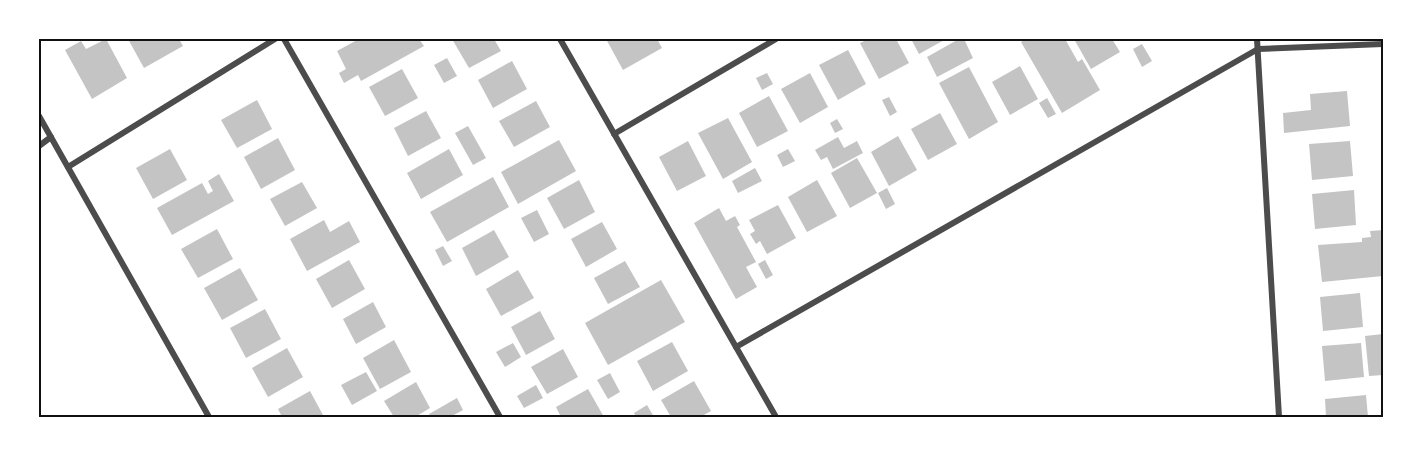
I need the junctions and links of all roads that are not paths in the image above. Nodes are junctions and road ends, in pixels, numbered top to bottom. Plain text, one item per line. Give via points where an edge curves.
1 (275, 39) edge
2 (284, 39) edge
3 (560, 39) edge
4 (776, 39) edge
5 (1257, 39) edge
6 (1383, 44) edge
7 (1258, 49) junction
8 (39, 116) edge
9 (614, 134) junction
10 (51, 137) junction
11 (39, 146) edge
12 (68, 167) junction
13 (736, 346) junction
14 (209, 417) edge
15 (500, 417) edge
16 (776, 417) edge
17 (1279, 417) edge

1 - 12 street
2 - 15 street
3 - 9 street
4 - 9 street
5 - 7 street
6 - 7 street
7 - 13 street
7 - 17 street
8 - 10 street
9 - 13 street
10 - 11 street
10 - 12 street
12 - 14 street
13 - 16 street

